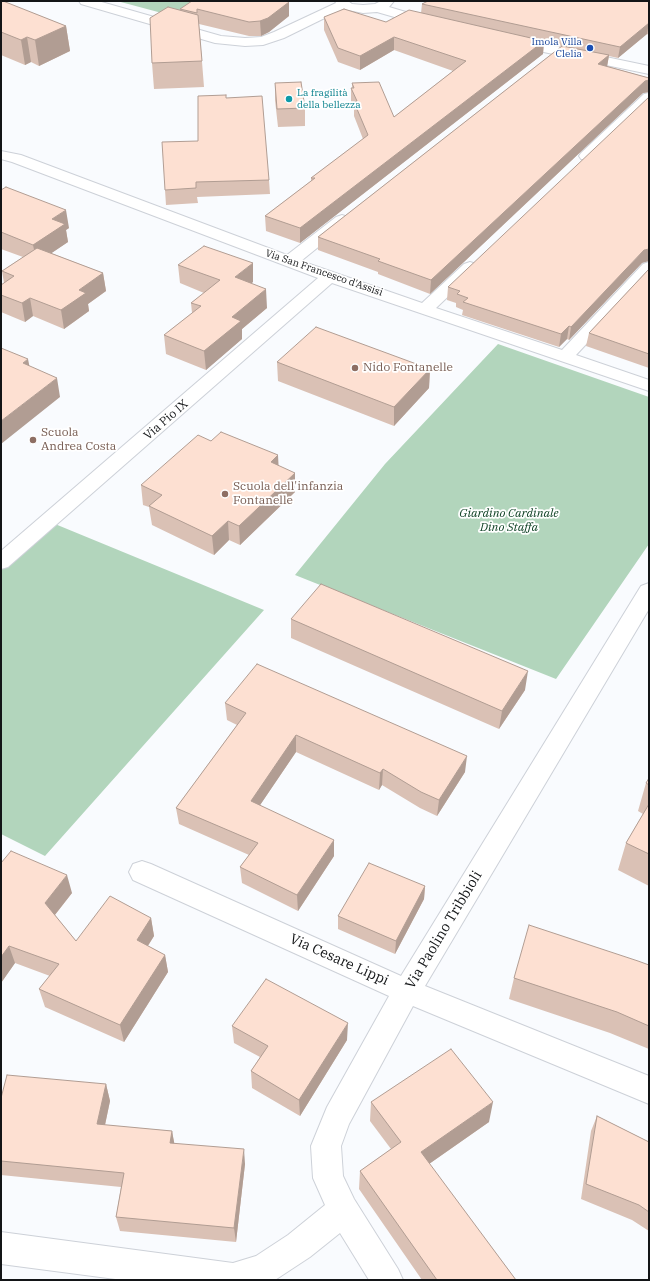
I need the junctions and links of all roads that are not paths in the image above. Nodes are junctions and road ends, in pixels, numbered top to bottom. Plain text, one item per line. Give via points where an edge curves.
1 (85, 1) edge
2 (342, 2) edge
3 (383, 4) edge
4 (438, 25) edge
5 (504, 40) edge
6 (556, 52) junction
7 (540, 64) edge
8 (649, 70) edge
9 (649, 97) edge
10 (9, 156) edge
11 (577, 165) edge
12 (1, 168) edge
13 (355, 210) edge
14 (479, 258) edge
15 (289, 262) junction
16 (649, 267) edge
17 (330, 277) junction
18 (426, 308) junction
19 (565, 357) junction
20 (649, 386) edge
21 (1, 562) edge
22 (649, 591) edge
23 (142, 872) dead end
24 (407, 991) junction
25 (649, 1090) edge
26 (343, 1210) junction
27 (1, 1248) edge
28 (387, 1280) edge

1 - 2 street via 220,40 245,42 264,41 279,35
2 - 3 street via 355,8
3 - 4 street via 416,20
5 - 6 street
6 - 7 street
6 - 8 street
9 - 11 street
10 - 12 street
10 - 15 street, Via San Francesco d'Assisi
13 - 15 street
14 - 18 street
15 - 17 street, Via San Francesco d'Assisi
16 - 19 street
17 - 18 street, Via San Francesco d'Assisi
17 - 21 street, Via Pio IX
18 - 19 street, Via San Francesco d'Assisi
19 - 20 street, Via San Francesco d'Assisi
22 - 24 street, Via Paolino Tribbioli
23 - 24 street, Via Cesare Lippi
24 - 25 street, Via Cesare Lippi
24 - 26 street, Via Paolino Tribbioli via 337,1117 326,1146 328,1178
26 - 27 street via 299,1246 264,1269 233,1279
26 - 28 street, Via Paolino Tribbioli

